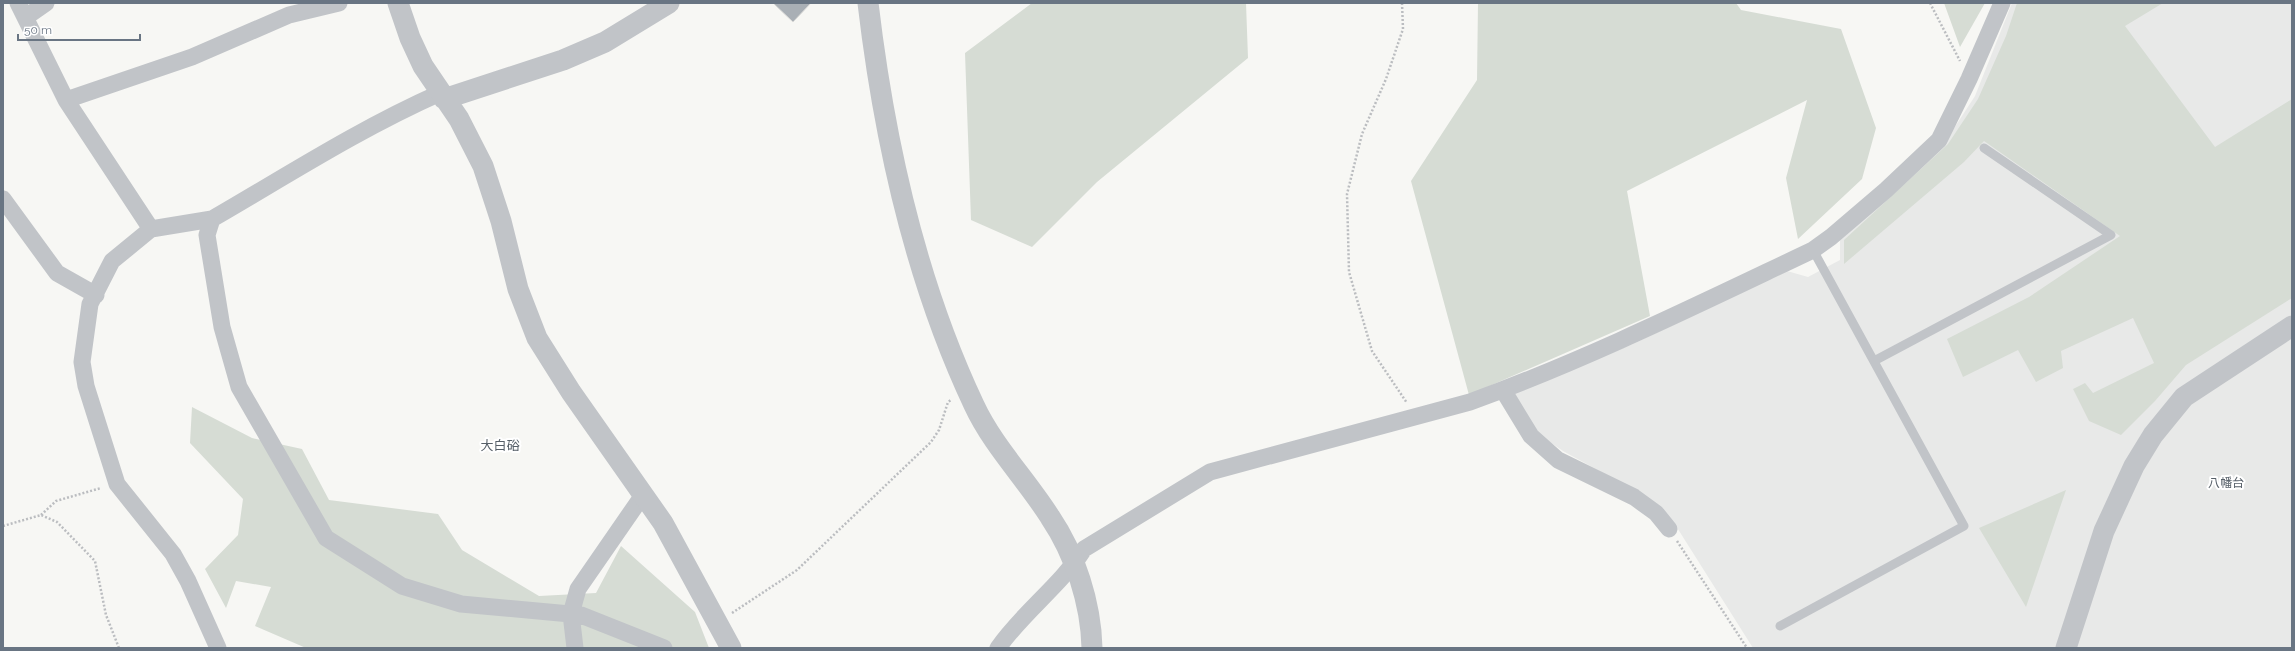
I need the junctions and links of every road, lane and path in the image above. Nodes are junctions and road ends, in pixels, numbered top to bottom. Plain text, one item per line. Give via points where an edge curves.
1 (46, 3) edge
2 (339, 3) edge
3 (398, 3) edge
4 (669, 3) edge
5 (868, 3) edge
6 (1402, 3) edge
7 (1930, 3) edge
8 (2002, 3) edge
9 (22, 10) edge
10 (1969, 79) junction
11 (442, 96) junction
12 (66, 100) junction
13 (1984, 148) dead end
14 (3, 199) edge
15 (212, 219) junction
16 (152, 230) junction
17 (1814, 250) junction
18 (96, 295) junction
19 (2292, 326) edge
20 (1874, 361) junction
21 (966, 388) junction
22 (1503, 390) junction
23 (1416, 417) junction
24 (117, 484) junction
25 (643, 495) junction
26 (41, 515) junction
27 (3, 526) edge
28 (1669, 529) joint
29 (1074, 564) junction
30 (571, 614) junction
31 (717, 624) junction
32 (1780, 626) dead end
33 (119, 648) edge
34 (218, 648) edge
35 (575, 648) edge
36 (664, 648) edge
37 (731, 648) edge
38 (998, 648) edge
39 (1092, 648) edge
40 (1747, 648) edge
41 (2066, 648) edge

1 - 9 street
2 - 12 street via 289,16 192,57
3 - 11 street via 416,52
4 - 11 street via 605,42 563,60
5 - 21 street via 885,122 901,191 936,314
6 - 23 path via 1403,29 1386,79 1362,134 1348,194 1349,272 1372,351
7 - 10 path
8 - 10 street
9 - 12 street
10 - 17 street via 1938,140 1886,190
11 - 15 street via 394,113
11 - 25 street via 465,128 483,166 501,221 518,289 537,338 571,392
12 - 16 street
13 - 20 lane via 2111,234
14 - 18 street via 57,273
15 - 16 street
15 - 30 street via 207,235 208,242 222,327 239,387 326,538 402,586 461,604
16 - 18 street via 112,261
17 - 20 lane
17 - 22 street via 1691,308
18 - 24 street via 90,304 82,362 86,386
19 - 41 street via 2184,397 2153,435 2134,466 2104,531
20 - 32 lane via 1964,526
21 - 29 street via 989,431 1050,517
21 - 31 path via 948,402 939,430 931,442 797,570
22 - 23 street
22 - 28 street via 1531,436 1558,460 1634,497 1656,513
23 - 29 street via 1210,472 1084,549
24 - 26 path via 56,502
24 - 34 street via 173,554
25 - 30 street via 578,589
25 - 31 street via 663,523
26 - 27 path
26 - 33 path via 57,522 95,561 106,615
28 - 40 path
29 - 38 street via 1011,630
29 - 39 street via 1085,602
30 - 35 street
30 - 36 street via 581,615
31 - 37 street

